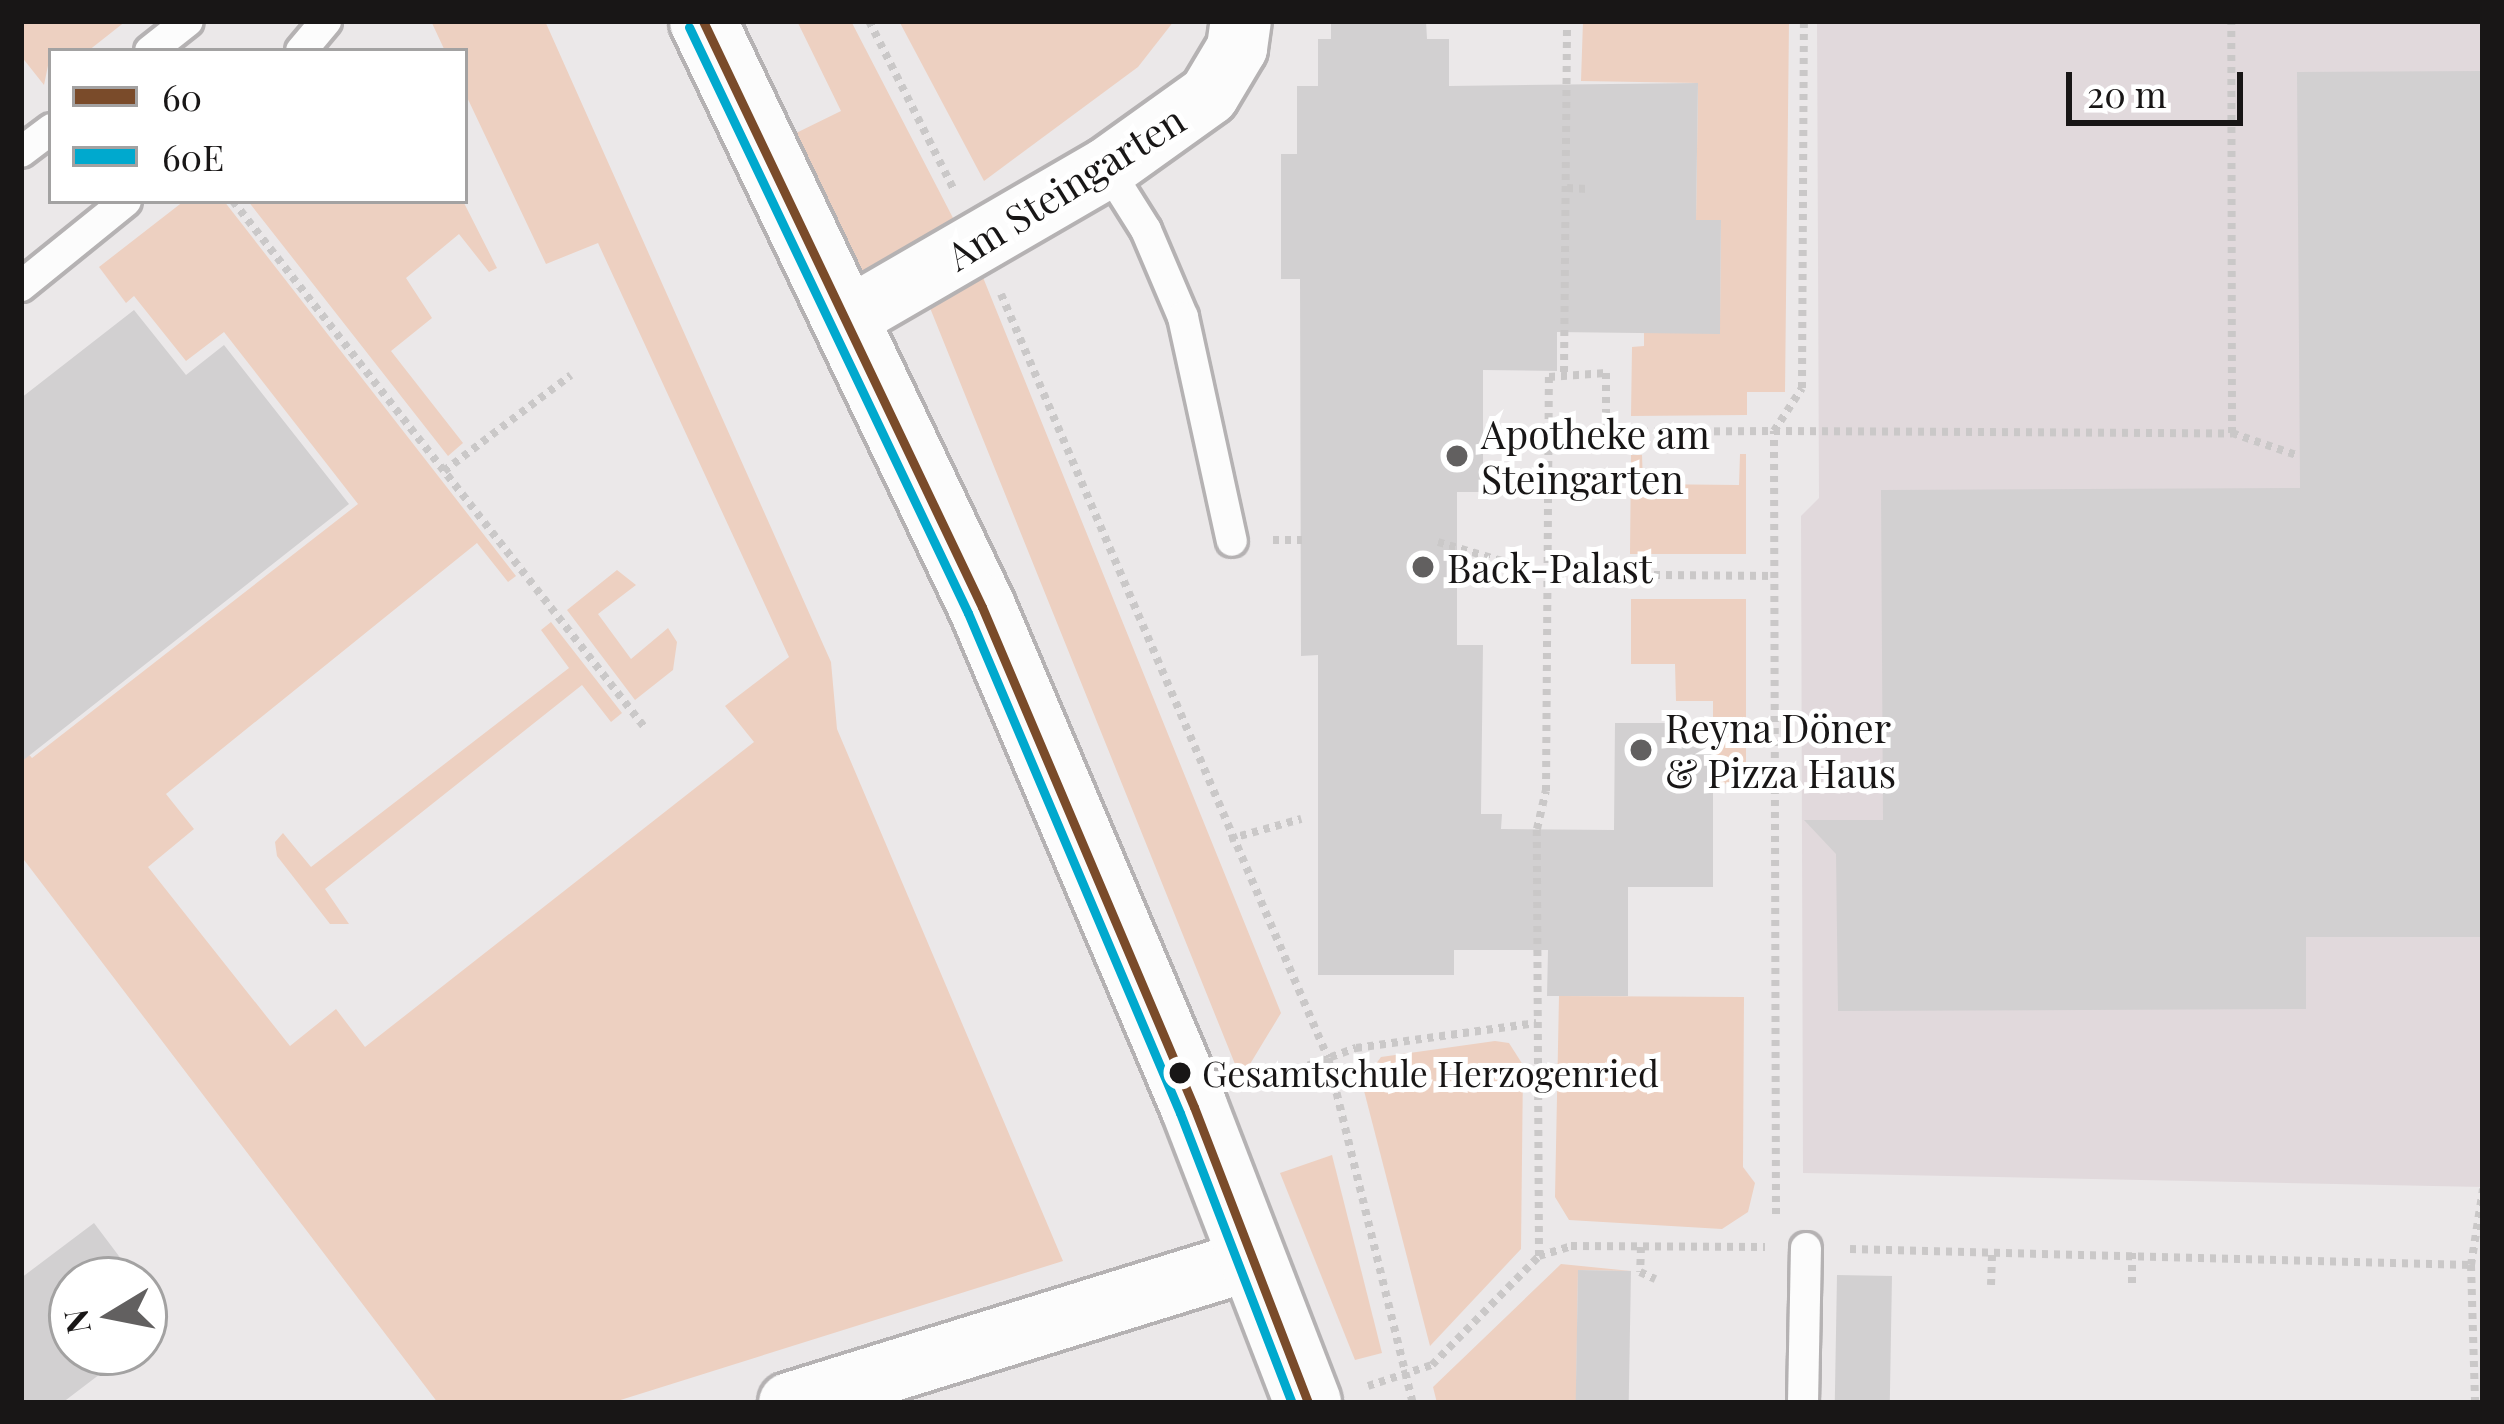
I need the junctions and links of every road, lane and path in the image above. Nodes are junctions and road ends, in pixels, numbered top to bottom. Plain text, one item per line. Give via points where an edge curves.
1 (188, 21) edge
2 (326, 21) edge
3 (703, 21) edge
4 (869, 21) edge
5 (1241, 21) edge
6 (1567, 21) edge
7 (1804, 21) edge
8 (2230, 21) edge
9 (154, 48) edge
10 (304, 48) edge
11 (48, 131) edge
12 (21, 152) edge
13 (1107, 168) junction
14 (1567, 188) junction
15 (1588, 189) dead end
16 (122, 204) edge
17 (235, 204) edge
18 (980, 242) junction
19 (21, 284) edge
20 (848, 318) junction
21 (1564, 372) junction
22 (571, 375) dead end
23 (1774, 430) junction
24 (2232, 433) junction
25 (2300, 456) dead end
26 (444, 472) junction
27 (1232, 541) dead end
28 (1438, 542) dead end
29 (1546, 574) junction
30 (1774, 576) junction
31 (645, 728) dead end
32 (1301, 819) dead end
33 (1229, 838) junction
34 (1536, 1023) junction
35 (1328, 1058) junction
36 (1194, 1107) junction
37 (2483, 1189) edge
38 (1641, 1247) junction
39 (1791, 1248) junction
40 (1992, 1251) junction
41 (2132, 1252) junction
42 (1540, 1256) junction
43 (1254, 1258) junction
44 (2471, 1265) junction
45 (1655, 1280) dead end
46 (1991, 1285) dead end
47 (2132, 1288) dead end
48 (1406, 1376) junction
49 (789, 1403) edge
50 (1308, 1403) edge
51 (1413, 1403) edge
52 (1803, 1403) edge
53 (2475, 1403) edge

1 - 9 lane
2 - 10 lane
3 - 20 street
4 - 18 path
5 - 13 street, Am Steingarten via 1237,48 1209,95
6 - 14 path
7 - 23 path via 1802,388
8 - 24 path
11 - 12 lane
13 - 18 street, Am Steingarten
13 - 27 lane via 1146,230 1184,317
14 - 15 path
14 - 21 path
16 - 19 lane
17 - 26 path
18 - 20 street, Am Steingarten
18 - 33 path
20 - 36 street via 982,607
21 - 23 path via 1606,373 1606,432
21 - 29 path via 1549,377
22 - 26 path
23 - 24 path
23 - 30 path
24 - 25 path
26 - 31 path
28 - 29 path
29 - 30 path
29 - 34 path
30 - 39 path
32 - 33 path
33 - 35 path
34 - 35 path
34 - 42 path
35 - 36 path
35 - 48 path
36 - 43 street
37 - 44 path
38 - 39 path
38 - 42 path via 1571,1246
38 - 45 path via 1640,1272
39 - 40 path
39 - 52 lane
40 - 41 path
40 - 46 path
41 - 44 path
41 - 47 path
42 - 48 path via 1432,1365
43 - 49 street
43 - 50 street
44 - 53 path
48 - 50 path
48 - 51 path

